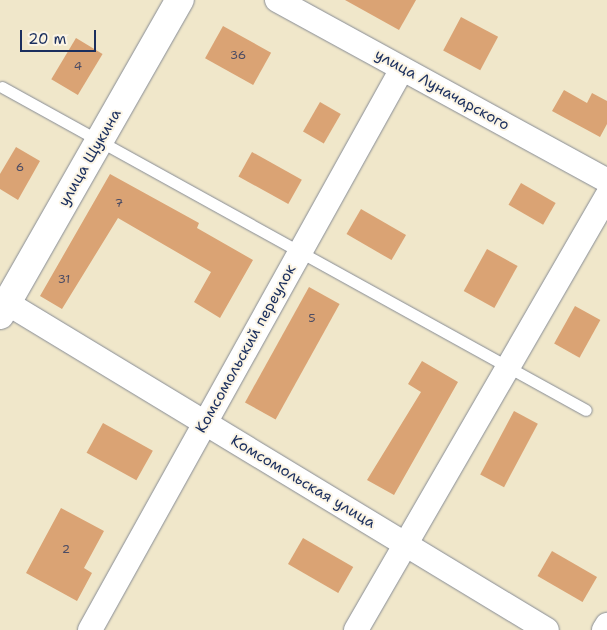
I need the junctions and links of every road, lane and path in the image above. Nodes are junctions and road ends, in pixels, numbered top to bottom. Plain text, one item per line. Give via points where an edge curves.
1 (180, 0) edge
2 (277, 0) edge
3 (402, 69) junction
4 (2, 87) dead end
5 (100, 141) junction
6 (607, 181) edge
7 (607, 196) edge
8 (300, 252) junction
9 (4, 309) edge
10 (508, 367) junction
11 (586, 410) dead end
12 (205, 423) junction
13 (406, 544) junction
14 (607, 625) edge
15 (90, 630) edge
16 (356, 630) edge
17 (547, 630) edge
18 (604, 630) edge

1 - 5 street, улица Щукина
2 - 3 street, улица Луначарского
3 - 6 street, улица Луначарского
3 - 8 street, Комсомольский переулок
4 - 5 lane
5 - 8 lane
5 - 9 street, улица Щукина
7 - 10 street
8 - 10 lane
8 - 12 street, Комсомольский переулок
9 - 12 street, Комсомольская улица
10 - 11 lane
10 - 13 street
12 - 13 street, Комсомольская улица
12 - 15 street, Комсомольский переулок
13 - 16 street
13 - 17 street, Комсомольская улица
14 - 18 street

